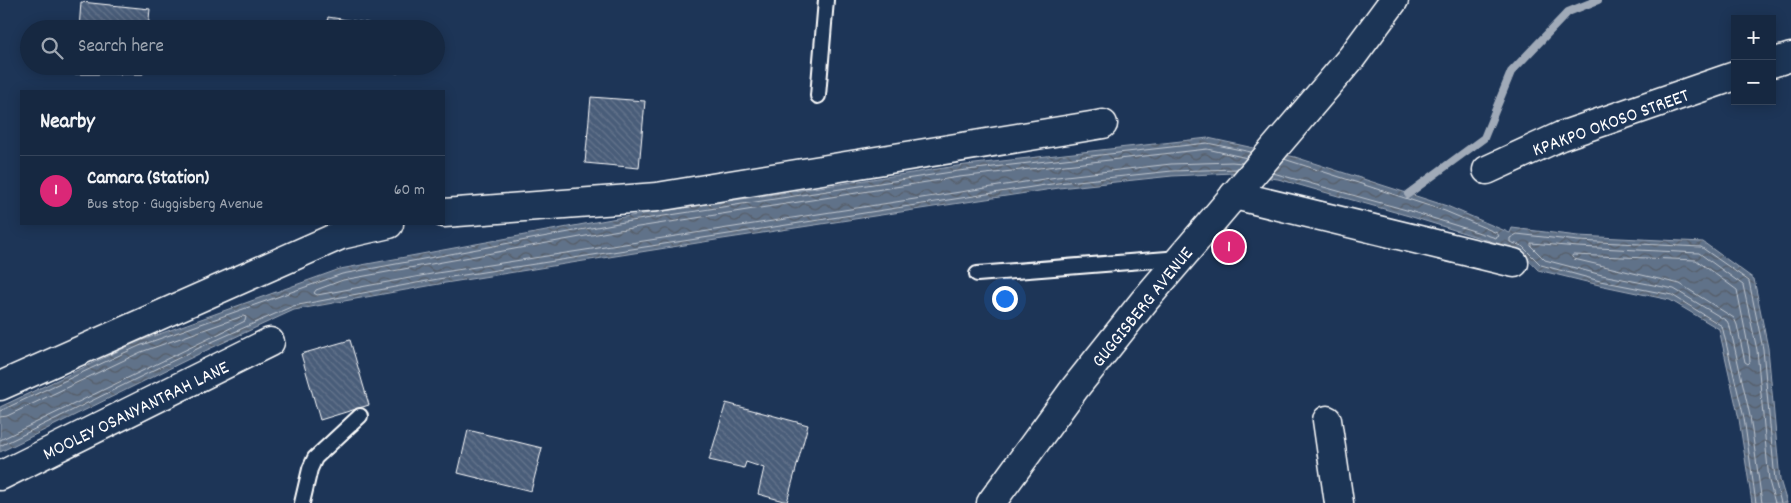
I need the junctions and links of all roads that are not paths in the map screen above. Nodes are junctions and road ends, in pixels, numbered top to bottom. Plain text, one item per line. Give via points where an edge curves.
1 (826, 0) edge
2 (1394, 0) edge
3 (1791, 57) edge
4 (1776, 62) edge
5 (1731, 77) edge
6 (818, 96) dead end
7 (1103, 124) dead end
8 (1486, 170) dead end
9 (1242, 186) junction
10 (445, 212) edge
11 (385, 225) edge
12 (1180, 258) junction
13 (1514, 263) dead end
14 (977, 274) dead end
15 (270, 342) dead end
16 (0, 386) edge
17 (360, 416) dead end
18 (1327, 420) dead end
19 (0, 476) edge
20 (302, 503) edge
21 (991, 503) edge
22 (1339, 503) edge

1 - 6 lane
2 - 9 street, GUGGISBERG AVENUE via 1352,57
3 - 4 street
5 - 8 street, KPAKPO OKOSO STREET via 1561,136
7 - 10 street via 657,197
9 - 12 street, GUGGISBERG AVENUE
9 - 13 street
11 - 16 street via 340,235
12 - 14 lane
12 - 21 street, GUGGISBERG AVENUE via 1075,388
15 - 19 street, MOOLEY OSANYANTRAH LANE
17 - 20 lane via 315,458
18 - 22 street

